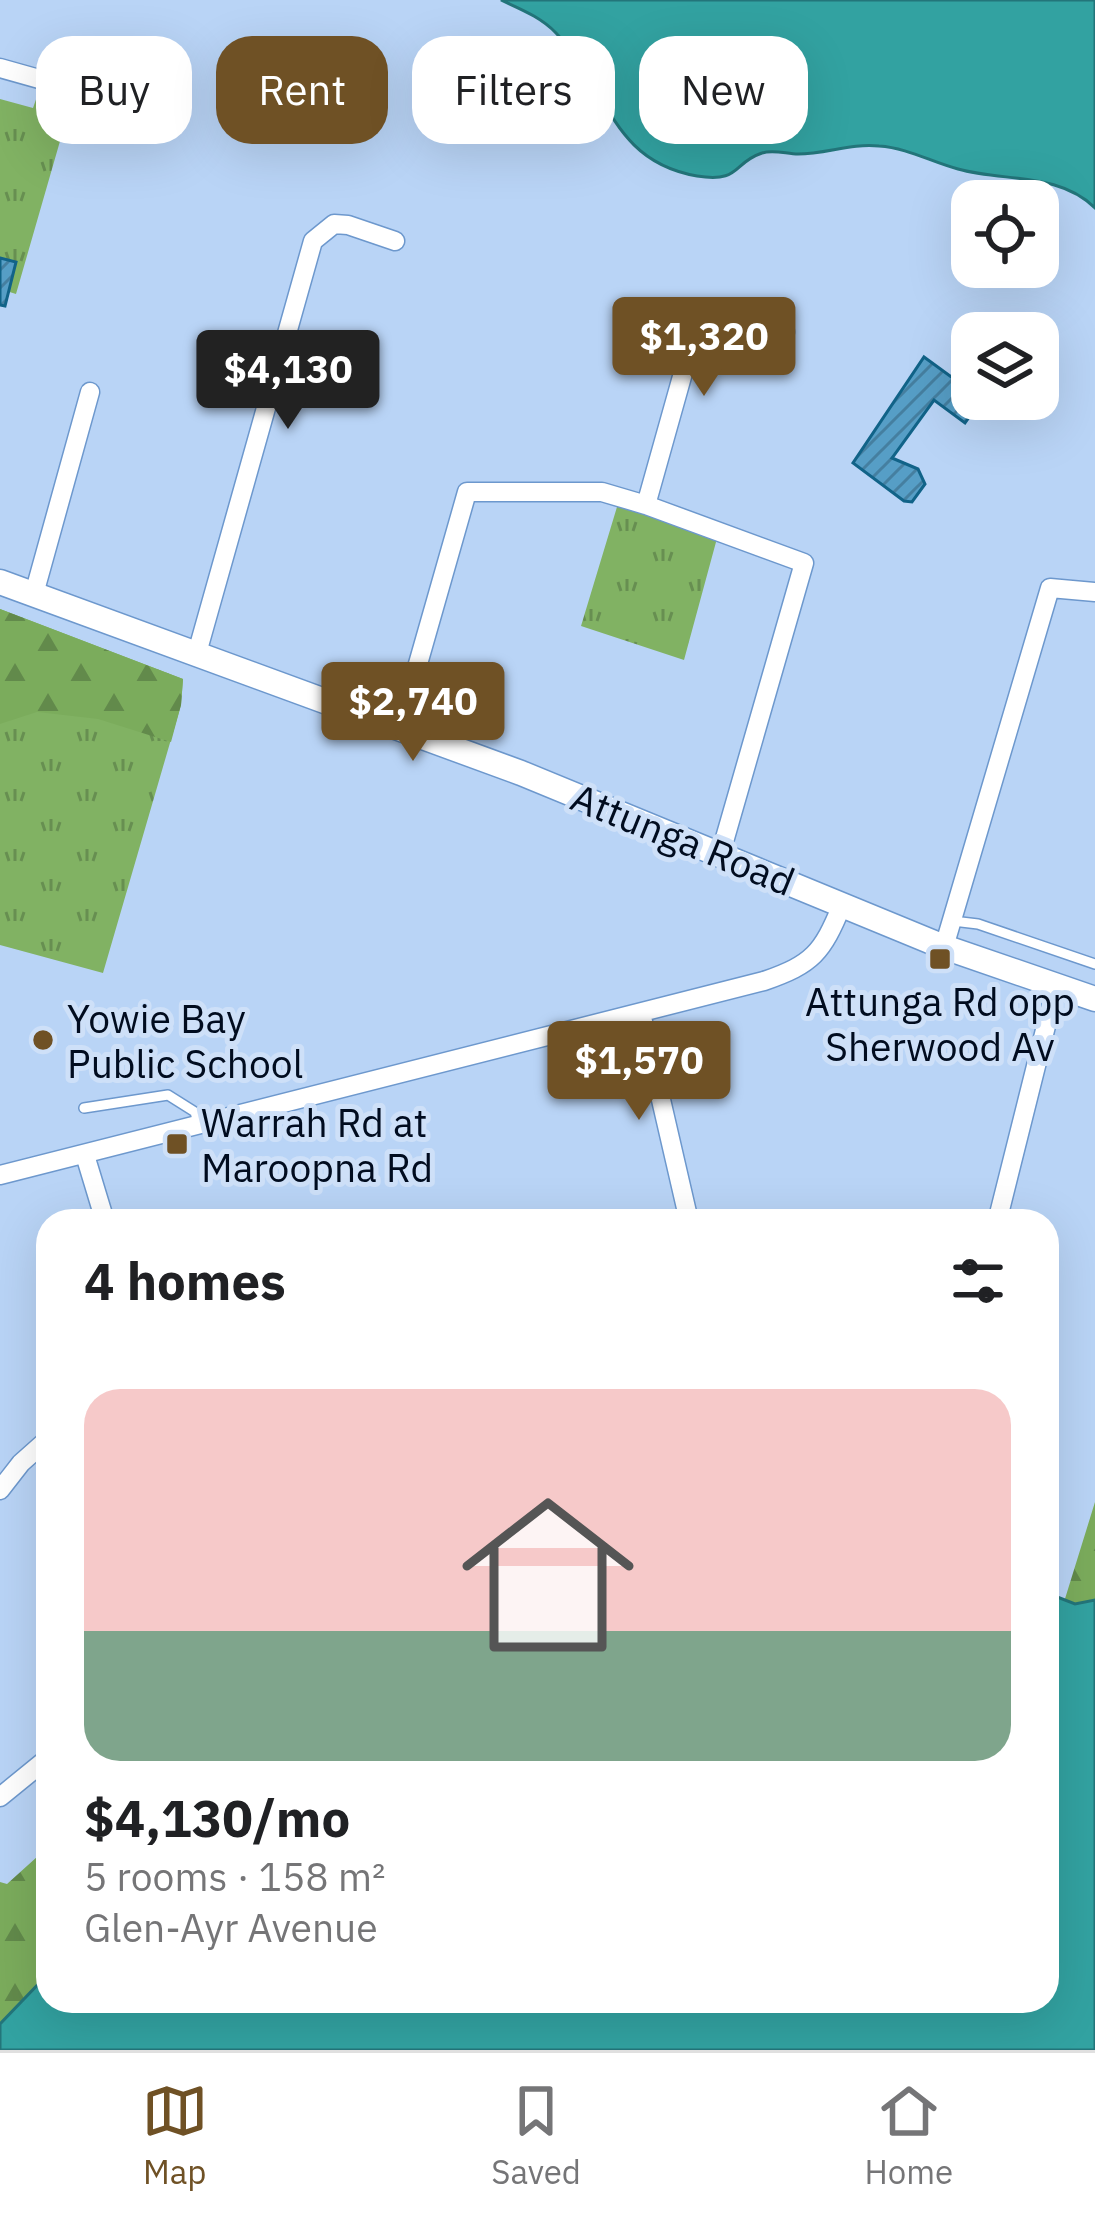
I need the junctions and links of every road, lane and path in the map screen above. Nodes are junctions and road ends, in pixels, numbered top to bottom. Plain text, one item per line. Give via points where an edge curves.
1 (0, 68) edge
2 (36, 78) edge
3 (395, 241) dead end
4 (785, 332) dead end
5 (90, 392) dead end
6 (646, 505) junction
7 (0, 582) edge
8 (1095, 592) edge
9 (34, 594) junction
10 (197, 653) junction
11 (400, 728) junction
12 (721, 852) junction
13 (842, 905) junction
14 (953, 920) junction
15 (944, 946) junction
16 (1095, 964) edge
17 (1056, 986) junction
18 (1095, 999) edge
19 (640, 1012) junction
20 (85, 1108) dead end
21 (199, 1126) junction
22 (85, 1155) junction
23 (0, 1175) edge
24 (101, 1209) edge
25 (686, 1209) edge
26 (1000, 1209) edge
27 (36, 1450) edge
28 (0, 1490) edge
29 (36, 1768) edge
30 (0, 1797) edge

1 - 2 street
3 - 10 street via 334,224 313,242
4 - 6 street via 699,316
5 - 9 street
6 - 11 street via 602,492 467,492
6 - 12 street via 804,563
7 - 9 street, Attunga Road
8 - 14 street via 1050,588
9 - 10 street, Attunga Road
10 - 11 street, Attunga Road
11 - 12 street, Attunga Road
12 - 13 street, Attunga Road
13 - 15 street, Attunga Road
13 - 19 street via 807,964
14 - 15 street
14 - 16 lane
15 - 17 street, Attunga Road
17 - 18 street, Attunga Road
17 - 26 street
19 - 21 street
19 - 25 street
20 - 21 lane via 168,1095 195,1112
21 - 22 street
22 - 23 street
22 - 24 street
27 - 28 street
29 - 30 street

